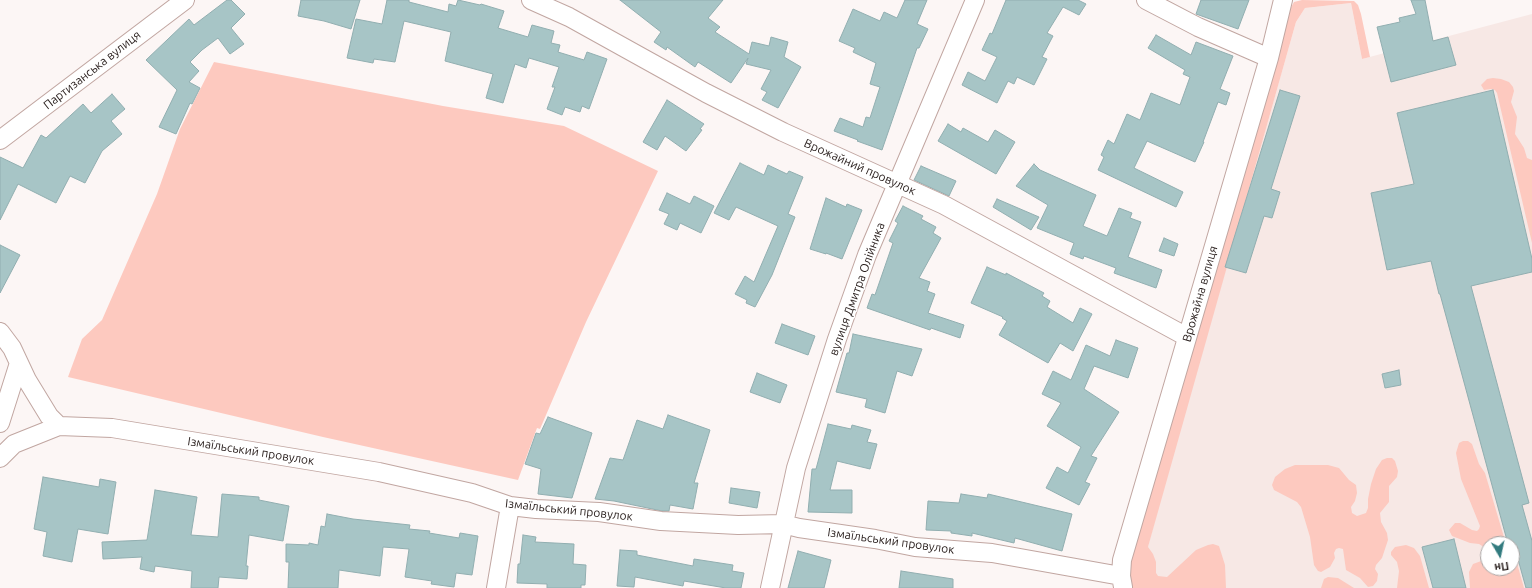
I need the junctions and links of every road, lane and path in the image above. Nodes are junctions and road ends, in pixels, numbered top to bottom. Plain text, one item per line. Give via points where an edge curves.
1 (184, 0) edge
2 (531, 0) edge
3 (975, 0) edge
4 (1146, 0) edge
5 (1283, 0) edge
6 (1269, 58) junction
7 (0, 140) edge
8 (897, 184) junction
9 (0, 332) edge
10 (1187, 337) junction
11 (19, 363) junction
12 (0, 423) edge
13 (60, 426) junction
14 (0, 458) edge
15 (510, 506) junction
16 (783, 524) junction
17 (1122, 582) edge
18 (496, 588) edge
19 (770, 588) edge

1 - 7 street, Партизанська вулиця
2 - 8 street, Врожайний провулок via 569,17 782,132
3 - 8 street, вулиця Дмитра Олійника
4 - 6 street via 1198,27
5 - 6 street, Врожайна вулиця
6 - 10 street, Врожайна вулиця
8 - 10 street, Врожайний провулок via 998,233
8 - 16 street, вулиця Дмитра Олійника via 867,255 837,339 796,468
9 - 11 street
10 - 17 street, Врожайна вулиця via 1122,560
11 - 12 street
11 - 13 street via 49,416
13 - 14 street via 14,444
13 - 15 street, Ізмаїльський провулок via 112,428 386,474 472,493
15 - 16 street, Ізмаїльський провулок via 599,512 661,521 738,525
15 - 18 street
16 - 17 street, Ізмаїльський провулок via 915,547 992,553
16 - 19 street, вулиця Дмитра Олійника

